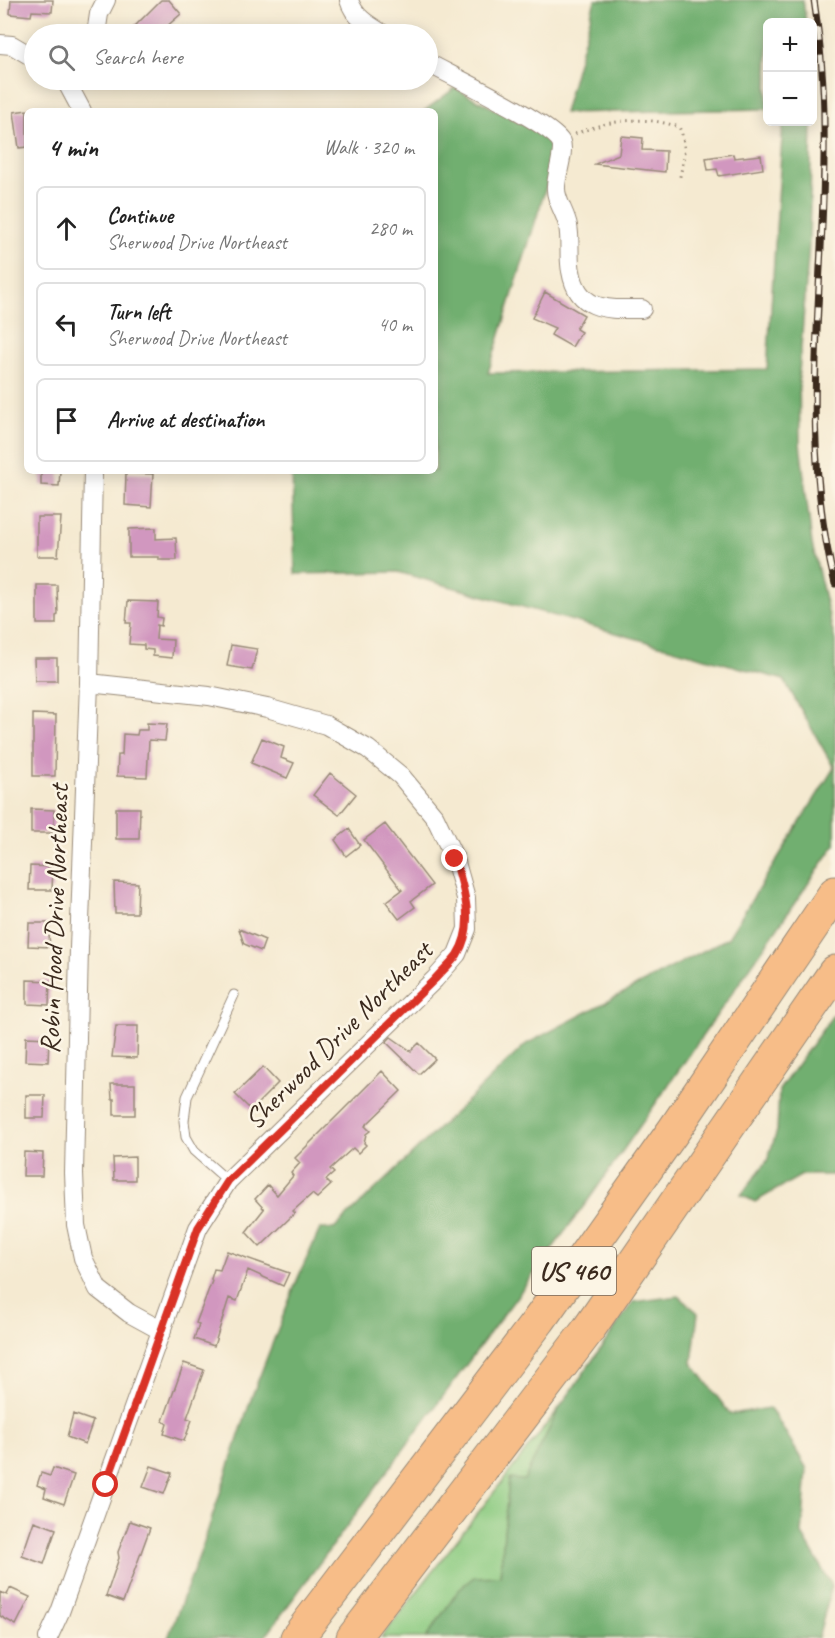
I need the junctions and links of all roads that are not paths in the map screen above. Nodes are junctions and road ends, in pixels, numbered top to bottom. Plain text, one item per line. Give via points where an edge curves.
1 (106, 0) edge
2 (348, 0) edge
3 (98, 24) edge
4 (368, 24) edge
5 (0, 44) edge
6 (24, 52) edge
7 (438, 68) edge
8 (72, 90) edge
9 (80, 108) edge
10 (642, 309) dead end
11 (93, 474) edge
12 (89, 683) junction
13 (835, 893) edge
14 (835, 972) edge
15 (234, 995) dead end
16 (228, 1181) junction
17 (162, 1330) junction
18 (48, 1638) edge
19 (297, 1638) edge
20 (353, 1638) edge

1 - 3 street
2 - 4 street via 353,11
5 - 6 street
7 - 10 street via 500,101 560,140 555,192 568,224 574,284 581,296 602,308
8 - 9 street
11 - 12 street, Robin Hood Drive Northeast
12 - 16 street, Sherwood Drive Northeast via 221,698 326,725 351,739 401,776 435,817 455,859 466,898 467,929 457,954
12 - 17 street, Robin Hood Drive Northeast via 78,948 76,1225 83,1258 98,1289 129,1313
13 - 19 highway, US 460 via 674,1130 538,1320
14 - 20 highway, US 460 via 588,1330
15 - 16 lane via 187,1097 184,1121 186,1137 195,1150
16 - 17 street, Sherwood Drive Northeast via 198,1228
17 - 18 street, Sherwood Drive Northeast

